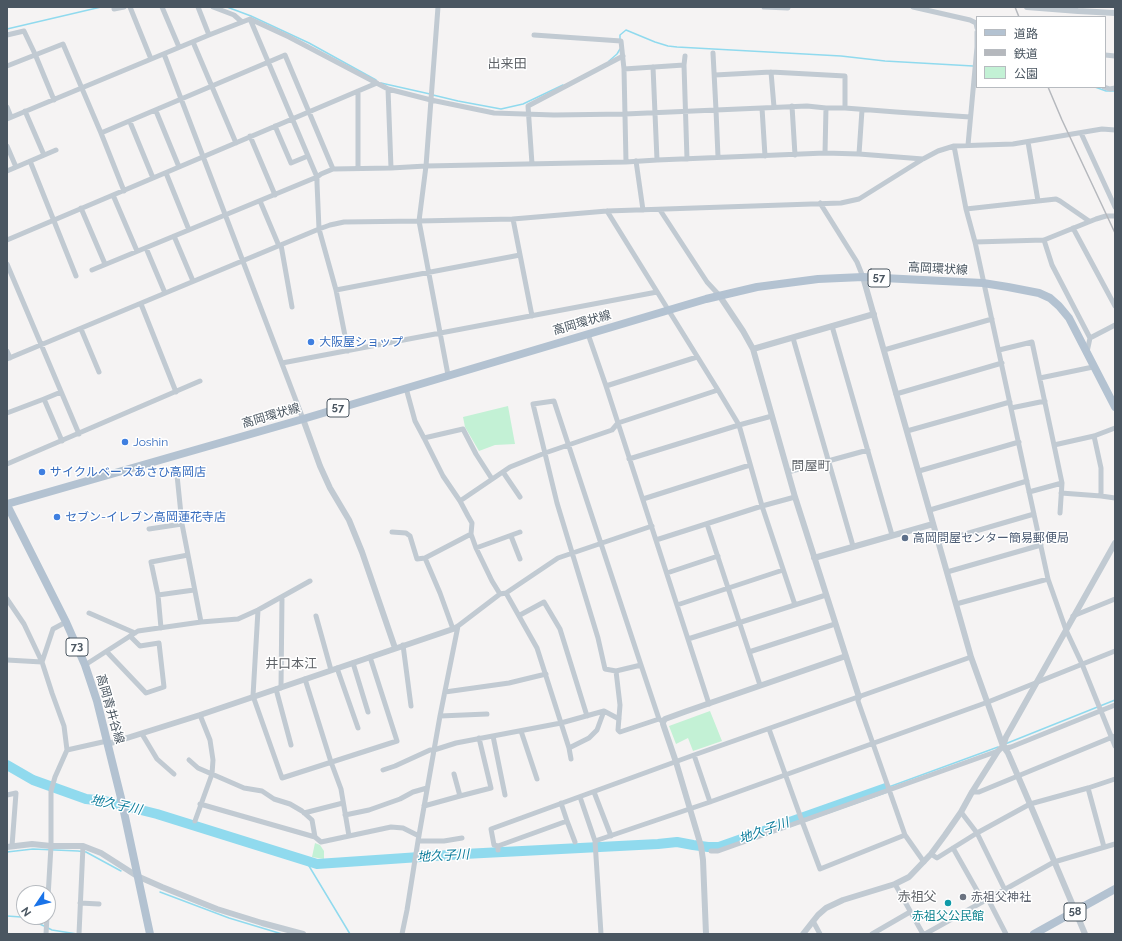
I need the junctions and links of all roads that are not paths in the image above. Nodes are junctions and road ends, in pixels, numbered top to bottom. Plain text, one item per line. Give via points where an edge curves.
1 (124, 7) edge
2 (130, 7) edge
3 (162, 7) edge
4 (198, 7) edge
5 (213, 7) edge
6 (438, 7) edge
7 (764, 7) edge
8 (912, 7) edge
9 (1027, 7) edge
10 (788, 8) dead end
11 (114, 9) dead end
12 (1115, 12) edge
13 (250, 19) junction
14 (242, 22) junction
15 (976, 23) edge
16 (7, 35) edge
17 (208, 35) junction
18 (534, 35) dead end
19 (193, 42) junction
20 (179, 47) junction
21 (713, 53) dead end
22 (35, 54) junction
23 (164, 54) junction
24 (623, 56) junction
25 (685, 56) dead end
26 (976, 57) edge
27 (151, 59) junction
28 (268, 62) junction
29 (684, 65) junction
30 (7, 66) edge
31 (652, 67) junction
32 (624, 69) junction
33 (772, 72) junction
34 (715, 75) junction
35 (377, 83) junction
36 (212, 86) junction
37 (82, 88) junction
38 (388, 89) junction
39 (358, 91) junction
40 (182, 99) junction
41 (54, 100) junction
42 (431, 100) junction
43 (792, 106) junction
44 (7, 107) edge
45 (774, 107) junction
46 (762, 108) junction
47 (826, 108) junction
48 (845, 108) junction
49 (716, 110) junction
50 (862, 110) junction
51 (25, 111) junction
52 (156, 111) junction
53 (686, 111) junction
54 (308, 112) junction
55 (655, 112) junction
56 (530, 114) junction
57 (625, 114) junction
58 (970, 117) junction
59 (9, 118) edge
60 (293, 119) junction
61 (130, 122) junction
62 (275, 126) junction
63 (1115, 130) edge
64 (1081, 133) junction
65 (102, 134) junction
66 (250, 136) junction
67 (1028, 142) junction
68 (236, 143) junction
69 (968, 145) junction
70 (7, 146) edge
71 (954, 146) junction
72 (56, 150) dead end
73 (824, 153) junction
74 (859, 154) junction
75 (44, 155) junction
76 (795, 155) junction
77 (204, 156) junction
78 (308, 156) junction
79 (765, 156) junction
80 (718, 158) junction
81 (687, 159) junction
82 (923, 159) junction
83 (657, 160) junction
84 (30, 161) junction
85 (636, 161) junction
86 (626, 162) junction
87 (532, 164) junction
88 (426, 166) junction
89 (16, 167) junction
90 (179, 167) junction
91 (358, 168) junction
92 (390, 168) junction
93 (333, 169) junction
94 (7, 171) edge
95 (166, 173) junction
96 (317, 177) junction
97 (153, 178) junction
98 (124, 191) junction
99 (113, 195) junction
100 (275, 195) junction
101 (260, 201) junction
102 (1038, 201) junction
103 (820, 203) junction
104 (1115, 207) edge
105 (81, 208) junction
106 (966, 209) junction
107 (642, 210) junction
108 (660, 210) junction
109 (607, 211) junction
110 (226, 215) junction
111 (1115, 216) edge
112 (513, 219) junction
113 (53, 220) junction
114 (419, 221) junction
115 (1089, 221) junction
116 (1074, 228) junction
117 (319, 229) junction
118 (190, 230) junction
119 (174, 236) junction
120 (7, 240) edge
121 (1044, 240) junction
122 (975, 242) junction
123 (280, 245) junction
124 (146, 248) junction
125 (137, 251) junction
126 (520, 255) junction
127 (243, 260) junction
128 (7, 264) edge
129 (105, 264) junction
130 (92, 270) dead end
131 (430, 273) junction
132 (76, 276) dead end
133 (863, 277) junction
134 (193, 282) junction
135 (984, 283) junction
136 (336, 290) junction
137 (657, 292) junction
138 (165, 293) junction
139 (719, 295) junction
140 (141, 304) junction
141 (1115, 306) edge
142 (292, 307) dead end
143 (668, 310) junction
144 (874, 314) junction
145 (532, 316) junction
146 (992, 319) junction
147 (1115, 325) edge
148 (832, 326) junction
149 (81, 329) junction
150 (440, 333) junction
151 (588, 334) junction
152 (793, 338) junction
153 (1090, 338) junction
154 (41, 345) junction
155 (753, 349) junction
156 (884, 350) junction
157 (999, 350) junction
158 (7, 351) edge
159 (348, 351) junction
160 (1087, 353) junction
161 (697, 357) junction
162 (8, 359) edge
163 (282, 363) junction
164 (1002, 363) junction
165 (1093, 367) junction
166 (99, 372) dead end
167 (448, 375) junction
168 (1040, 378) junction
169 (200, 382) dead end
170 (606, 386) junction
171 (406, 388) junction
172 (718, 390) junction
173 (61, 392) junction
174 (176, 392) junction
175 (896, 394) junction
176 (44, 399) junction
177 (1045, 401) junction
178 (1010, 405) junction
179 (1115, 407) edge
180 (7, 413) edge
181 (772, 416) junction
182 (303, 419) junction
183 (618, 423) junction
184 (739, 425) junction
185 (1115, 428) edge
186 (907, 431) junction
187 (79, 434) junction
188 (1094, 436) junction
189 (424, 438) junction
190 (62, 441) junction
191 (1019, 442) junction
192 (1054, 444) junction
193 (569, 445) junction
194 (868, 450) junction
195 (545, 453) junction
196 (629, 459) junction
197 (828, 462) junction
198 (7, 464) edge
199 (750, 465) junction
200 (918, 471) junction
201 (504, 472) junction
202 (788, 472) junction
203 (178, 475) dead end
204 (492, 479) junction
205 (1027, 481) junction
206 (1062, 483) junction
207 (1029, 492) junction
208 (1061, 493) junction
209 (1101, 496) junction
210 (520, 497) dead end
211 (795, 497) junction
212 (1115, 498) edge
213 (643, 500) junction
214 (460, 501) junction
215 (7, 505) edge
216 (762, 506) junction
217 (930, 510) junction
218 (1060, 513) dead end
219 (1034, 514) junction
220 (182, 524) junction
221 (707, 524) junction
222 (933, 524) junction
223 (652, 526) junction
224 (149, 529) dead end
225 (392, 532) dead end
226 (520, 532) dead end
227 (471, 534) junction
228 (892, 535) junction
229 (510, 536) junction
230 (656, 540) junction
231 (938, 542) junction
232 (601, 544) junction
233 (1115, 544) edge
234 (1041, 545) junction
235 (853, 546) junction
236 (476, 548) junction
237 (572, 553) junction
238 (188, 555) junction
239 (718, 556) junction
240 (425, 558) junction
241 (814, 558) junction
242 (520, 559) dead end
243 (783, 570) junction
244 (947, 572) junction
245 (667, 573) junction
246 (1048, 578) junction
247 (310, 581) dead end
248 (728, 588) junction
249 (194, 590) junction
250 (506, 593) junction
251 (500, 594) junction
252 (158, 595) junction
253 (826, 595) junction
254 (282, 597) junction
255 (7, 599) edge
256 (1115, 599) edge
257 (956, 604) junction
258 (677, 605) junction
259 (795, 605) junction
260 (9, 607) edge
261 (258, 610) junction
262 (89, 613) dead end
263 (520, 615) junction
264 (316, 616) dead end
265 (1073, 616) junction
266 (66, 622) junction
267 (201, 622) junction
268 (739, 622) junction
269 (835, 624) junction
270 (455, 627) junction
271 (161, 628) junction
272 (1066, 630) junction
273 (132, 634) junction
274 (688, 639) junction
275 (403, 645) junction
276 (395, 648) junction
277 (1115, 651) edge
278 (107, 652) junction
279 (749, 652) junction
280 (846, 656) junction
281 (370, 657) junction
282 (971, 657) junction
283 (7, 660) edge
284 (42, 662) junction
285 (353, 663) junction
286 (1082, 664) junction
287 (85, 665) junction
288 (641, 665) junction
289 (334, 669) junction
290 (616, 671) junction
291 (546, 674) junction
292 (305, 679) junction
293 (1035, 684) junction
294 (760, 686) junction
295 (278, 689) junction
296 (445, 692) junction
297 (253, 696) junction
298 (858, 697) junction
299 (988, 702) junction
300 (709, 704) junction
301 (1115, 705) edge
302 (411, 706) dead end
303 (604, 711) junction
304 (1100, 711) junction
305 (368, 712) dead end
306 (487, 714) dead end
307 (200, 715) junction
308 (440, 716) junction
309 (587, 716) junction
310 (619, 718) junction
311 (661, 720) junction
312 (561, 724) junction
313 (358, 728) dead end
314 (769, 729) junction
315 (522, 731) junction
316 (142, 734) junction
317 (493, 736) junction
318 (1113, 736) edge
319 (479, 738) junction
320 (107, 743) junction
321 (873, 744) junction
322 (291, 745) dead end
323 (1002, 745) junction
324 (1115, 746) edge
325 (569, 748) junction
326 (67, 750) junction
327 (434, 750) junction
328 (694, 755) junction
329 (571, 759) dead end
330 (189, 760) dead end
331 (331, 762) junction
332 (676, 762) junction
333 (383, 770) dead end
334 (174, 774) dead end
335 (212, 774) junction
336 (454, 774) dead end
337 (786, 775) junction
338 (1018, 776) junction
339 (537, 779) dead end
340 (1115, 779) edge
341 (889, 787) junction
342 (427, 788) junction
343 (1088, 788) junction
344 (594, 792) junction
345 (972, 792) junction
346 (7, 795) edge
347 (505, 795) dead end
348 (460, 796) junction
349 (580, 797) junction
350 (343, 802) junction
351 (710, 802) junction
352 (200, 804) junction
353 (561, 804) junction
354 (1030, 804) junction
355 (424, 806) junction
356 (690, 809) junction
357 (961, 812) junction
358 (304, 813) junction
359 (345, 815) junction
360 (567, 820) junction
361 (195, 821) dead end
362 (802, 821) junction
363 (977, 833) junction
364 (905, 835) junction
365 (349, 836) junction
366 (611, 836) junction
367 (315, 837) junction
368 (462, 838) dead end
369 (418, 839) junction
370 (575, 842) dead end
371 (596, 842) junction
372 (1115, 844) edge
373 (10, 846) edge
374 (83, 847) junction
375 (1104, 847) junction
376 (51, 848) junction
377 (953, 848) junction
378 (711, 851) dead end
379 (931, 854) junction
380 (924, 862) junction
381 (1054, 862) junction
382 (137, 876) junction
383 (895, 884) junction
384 (49, 885) edge
385 (1115, 889) edge
386 (1005, 890) junction
387 (986, 900) junction
388 (80, 903) junction
389 (99, 904) dead end
390 (1075, 911) junction
391 (910, 912) junction
392 (813, 921) junction
393 (79, 934) edge
394 (150, 934) edge
395 (303, 934) edge
396 (402, 934) edge
397 (601, 934) edge
398 (706, 934) edge
399 (803, 934) edge
400 (820, 934) edge
401 (872, 934) edge
402 (924, 934) edge
403 (1006, 934) edge
404 (1034, 934) edge
405 (1085, 934) edge

1 - 11 street
2 - 27 street
3 - 20 street
4 - 17 street
5 - 14 street via 234,15
6 - 42 street
7 - 10 street
8 - 15 street
9 - 12 street
13 - 14 street
13 - 28 street
13 - 35 street
14 - 17 street
16 - 22 street via 24,31
17 - 19 street
18 - 24 street via 621,40
19 - 20 street
19 - 36 street
20 - 23 street
21 - 34 street
22 - 30 street
22 - 37 street via 64,44
22 - 41 street
23 - 27 street
23 - 40 street
24 - 32 street
24 - 56 street via 531,104 528,106
25 - 29 street
26 - 58 street
27 - 37 street
28 - 36 street
28 - 54 street via 285,55
28 - 60 street
29 - 31 street
29 - 53 street
31 - 32 street
31 - 55 street
32 - 57 street
33 - 34 street
33 - 45 street
33 - 48 street via 845,76
34 - 49 street
35 - 38 street
35 - 39 street
36 - 40 street
36 - 68 street
37 - 41 street
37 - 65 street
38 - 42 street
38 - 92 street
39 - 54 street
39 - 91 street
40 - 52 street
40 - 77 street
41 - 51 street
42 - 56 street via 494,113
42 - 88 street
43 - 45 street
43 - 47 street
43 - 76 street
44 - 59 street
45 - 46 street
46 - 49 street
46 - 79 street
47 - 48 street
47 - 73 street
48 - 50 street
49 - 53 street
49 - 80 street
50 - 58 street
50 - 74 street
51 - 59 street
51 - 75 street
52 - 61 street
52 - 90 street
53 - 55 street
53 - 81 street
54 - 60 street
54 - 93 street
55 - 57 street
55 - 83 street
56 - 57 street
56 - 87 street
57 - 86 street
58 - 69 street
60 - 62 street
60 - 78 street
61 - 65 street
61 - 97 street
62 - 66 street
62 - 78 street via 291,163
63 - 64 street via 1102,129
64 - 67 street
64 - 104 street
65 - 98 street
66 - 68 street
66 - 100 street
67 - 69 street
67 - 102 street
68 - 77 street
69 - 71 street
70 - 89 street
71 - 82 street
71 - 106 street
72 - 75 street
73 - 74 street
73 - 76 street
74 - 82 street
75 - 84 street
76 - 79 street
77 - 90 street
77 - 110 street
78 - 96 street
79 - 80 street
80 - 81 street
81 - 83 street
82 - 103 street via 858,199 841,203
83 - 85 street
84 - 89 street
84 - 113 street
85 - 86 street
85 - 107 street
86 - 87 street
87 - 88 street
88 - 92 street
88 - 114 street
89 - 94 street
90 - 95 street
91 - 92 street
91 - 93 street
93 - 96 street
95 - 97 street
95 - 118 street
96 - 100 street
96 - 117 street
97 - 98 street
98 - 99 street
99 - 105 street
99 - 125 street
100 - 101 street
101 - 110 street
101 - 123 street
102 - 106 street
102 - 115 street via 1056,199
103 - 108 street
103 - 133 street via 857,262
105 - 113 street
105 - 129 street
106 - 122 street
107 - 108 street
107 - 109 street
108 - 139 street via 707,282
109 - 112 street
109 - 137 street
110 - 118 street
110 - 127 street
111 - 115 street
112 - 114 street
112 - 126 street
113 - 120 street
113 - 132 street
114 - 117 street via 344,222
114 - 131 street
115 - 116 street
116 - 121 street
116 - 141 street
117 - 123 street
117 - 136 street
118 - 119 street
119 - 124 street
119 - 134 street
121 - 122 street
121 - 153 street via 1052,265
122 - 135 street
123 - 127 street
123 - 142 street
124 - 125 street
124 - 138 street
125 - 129 street
126 - 131 street
126 - 145 street
127 - 134 street
127 - 163 street
128 - 154 street
129 - 130 street
131 - 136 street
131 - 150 street
133 - 135 main road, 高岡環状線 / 57
133 - 139 main road, 高岡環状線 / 57 via 818,279
133 - 144 street
134 - 138 street
135 - 146 street
135 - 160 main road, 高岡環状線 / 57 via 1040,293 1050,298 1069,318
136 - 159 street
137 - 143 street
137 - 145 street
138 - 140 street
139 - 143 main road, 高岡環状線 / 57
139 - 155 street
140 - 149 street
140 - 174 street
143 - 151 main road, 高岡環状線 / 57
143 - 161 street
144 - 148 street
144 - 156 street
145 - 150 street
146 - 156 street
146 - 157 street
147 - 153 street
148 - 152 street
148 - 194 street
149 - 154 street
149 - 166 street
150 - 159 street
150 - 167 street
151 - 167 main road, 高岡環状線 / 57
151 - 170 street
152 - 155 street
152 - 197 street
153 - 160 street
154 - 162 street
154 - 173 street
155 - 181 street
156 - 175 street
157 - 164 street
157 - 168 street via 1032,342
158 - 162 street
159 - 163 street
160 - 165 main road, 高岡環状線 / 57
161 - 170 street
161 - 172 street
163 - 182 street
164 - 175 street
164 - 178 street
165 - 168 street
165 - 179 main road, 高岡環状線 / 57
167 - 171 main road, 高岡環状線 / 57
168 - 177 street
169 - 174 street
170 - 183 street
171 - 182 main road, 高岡環状線 / 57
171 - 189 street via 415,421
172 - 183 street
172 - 184 street
173 - 176 street
173 - 187 street
174 - 187 street
175 - 186 street
176 - 180 street
176 - 190 street
177 - 178 street
177 - 192 street
178 - 186 street
178 - 191 street
181 - 184 street
181 - 202 street
182 - 215 main road, 高岡環状線 / 57
182 - 276 street via 320,466 349,520 362,552
183 - 193 street via 612,430
183 - 196 street
184 - 196 street
184 - 199 street
185 - 188 street
186 - 200 street
187 - 190 street
188 - 192 street
188 - 209 street via 1101,468
189 - 204 street via 463,429
189 - 214 street via 442,476
190 - 198 street
191 - 200 street
191 - 205 street
192 - 206 street
193 - 195 street
193 - 195 street via 554,401 534,404
193 - 232 street
194 - 197 street
194 - 228 street
195 - 201 street via 510,467
195 - 237 street
196 - 213 street
197 - 202 street
197 - 235 street
199 - 213 street
199 - 216 street
200 - 217 street
201 - 204 street
201 - 210 street
202 - 211 street
203 - 220 street
204 - 214 street
205 - 207 street
205 - 217 street
206 - 207 street
206 - 208 street
207 - 219 street
208 - 209 street
208 - 218 street
209 - 212 street
211 - 216 street
211 - 241 street
213 - 223 street
214 - 227 street via 472,523
215 - 266 main road, 高岡青井谷線 / 73
216 - 221 street
216 - 243 street
217 - 222 street
219 - 231 street
219 - 234 street
220 - 224 street
220 - 238 street
221 - 230 street
221 - 239 street
222 - 228 street
222 - 231 street
223 - 230 street
223 - 232 street
225 - 240 street via 406,533 410,536 417,559
226 - 229 street
227 - 236 street
227 - 240 street
228 - 235 street
229 - 236 street
229 - 242 street
230 - 245 street
231 - 244 street
232 - 237 street
232 - 288 street
233 - 265 street
234 - 244 street
234 - 246 street
235 - 241 street
236 - 251 street
237 - 250 street via 558,558
237 - 290 street via 605,669
238 - 249 street
238 - 252 street via 151,562
239 - 245 street
239 - 248 street
240 - 270 street
241 - 253 street
243 - 248 street
243 - 259 street
244 - 257 street
245 - 258 street
246 - 257 street
246 - 272 street
247 - 254 street
248 - 258 street
248 - 268 street
249 - 252 street
249 - 267 street
250 - 251 street
250 - 263 street
251 - 270 street
252 - 271 street
253 - 259 street
253 - 269 street
254 - 261 street
254 - 295 street
255 - 260 street
256 - 265 street
257 - 282 street
258 - 274 street
259 - 268 street
260 - 284 street via 24,624
261 - 267 street via 238,619
261 - 297 street
262 - 273 street
263 - 291 street via 537,648
263 - 309 street via 544,602 560,629
264 - 289 street
265 - 272 street
266 - 284 street via 53,629
266 - 287 main road, 高岡青井谷線 / 73
267 - 271 street
268 - 274 street
268 - 279 street
269 - 279 street
269 - 280 street
270 - 275 street
270 - 296 street
271 - 273 street
272 - 286 street
272 - 293 street
273 - 278 street
273 - 278 street via 140,646 159,643 164,687 146,693
274 - 300 street
275 - 276 street
275 - 302 street
276 - 281 street
277 - 286 street
278 - 287 street
279 - 294 street
280 - 294 street
280 - 298 street
281 - 285 street
281 - 331 street via 397,741
282 - 298 street
282 - 299 street
283 - 284 street
284 - 326 street via 64,726
285 - 289 street
285 - 305 street
286 - 293 street
286 - 304 street
287 - 320 main road, 高岡青井谷線 / 73
288 - 290 street
288 - 311 street
289 - 292 street
289 - 313 street
290 - 310 street
291 - 296 street via 509,683
291 - 312 street
292 - 295 street
292 - 331 street
293 - 299 street
293 - 323 street
294 - 300 street
295 - 297 street
295 - 322 street
296 - 308 street
297 - 307 street
297 - 331 street via 282,778
298 - 314 street
298 - 321 street
299 - 321 street
299 - 323 street
300 - 311 street
301 - 304 street
303 - 309 street
303 - 310 street
303 - 325 street via 597,730 589,738
304 - 318 street
304 - 323 street via 1011,747
306 - 308 street
307 - 316 street
307 - 335 street via 210,740
308 - 327 street
309 - 312 street
310 - 311 street via 620,732
311 - 332 street
312 - 315 street
312 - 325 street
314 - 328 street
314 - 337 street
315 - 317 street
315 - 339 street
316 - 320 street
316 - 334 street via 157,760
317 - 319 street
317 - 347 street
318 - 324 street
318 - 338 street
319 - 327 street
319 - 348 street via 491,788
320 - 326 street
320 - 382 main road, 高岡青井谷線 / 73 via 122,798
321 - 337 street
321 - 341 street
323 - 338 street
323 - 341 street
323 - 345 street
325 - 329 street
326 - 376 street via 51,791
327 - 333 street
327 - 342 street
328 - 332 street
328 - 351 street
330 - 335 street via 198,768
331 - 350 street
332 - 344 street
332 - 356 street
335 - 352 street
335 - 358 street via 244,788 262,791
336 - 348 street
337 - 351 street
337 - 362 street
338 - 345 street via 979,792
338 - 354 street
340 - 343 street
341 - 362 street
341 - 364 street
342 - 355 street
342 - 359 street via 369,810
343 - 354 street
343 - 375 street
344 - 349 street
344 - 366 street
345 - 357 street
346 - 373 street via 16,793
348 - 355 street
349 - 353 street
349 - 371 street
350 - 358 street
350 - 359 street
351 - 356 street
352 - 361 street
352 - 367 street
353 - 360 street
353 - 360 street via 491,829 494,845 498,848
354 - 363 street
354 - 381 street
355 - 369 street
356 - 366 street
356 - 398 street via 703,860
357 - 363 street
357 - 379 street
358 - 367 street via 312,820
359 - 365 street
360 - 370 street
362 - 364 street via 820,869
362 - 378 street via 718,851
363 - 377 street
363 - 386 street
364 - 380 street
365 - 367 street via 321,842
365 - 369 street via 391,827 403,828
366 - 371 street
368 - 369 street via 444,842
369 - 396 street
371 - 397 street
372 - 375 street
373 - 376 street via 32,844
374 - 376 street
374 - 382 street via 101,853
374 - 388 street
375 - 381 street
376 - 384 street
377 - 379 street via 937,858
377 - 387 street
379 - 380 street
380 - 383 street via 909,877
381 - 386 street
381 - 390 street
382 - 394 main road, 高岡青井谷線 / 73
382 - 395 street via 217,909
383 - 391 street
383 - 392 street via 836,903 826,908
385 - 390 main road, 58
386 - 387 street
387 - 402 street
387 - 403 street
388 - 389 street
388 - 393 street
390 - 404 main road, 58
390 - 405 street
391 - 401 street
391 - 402 street
392 - 399 street
392 - 400 street

